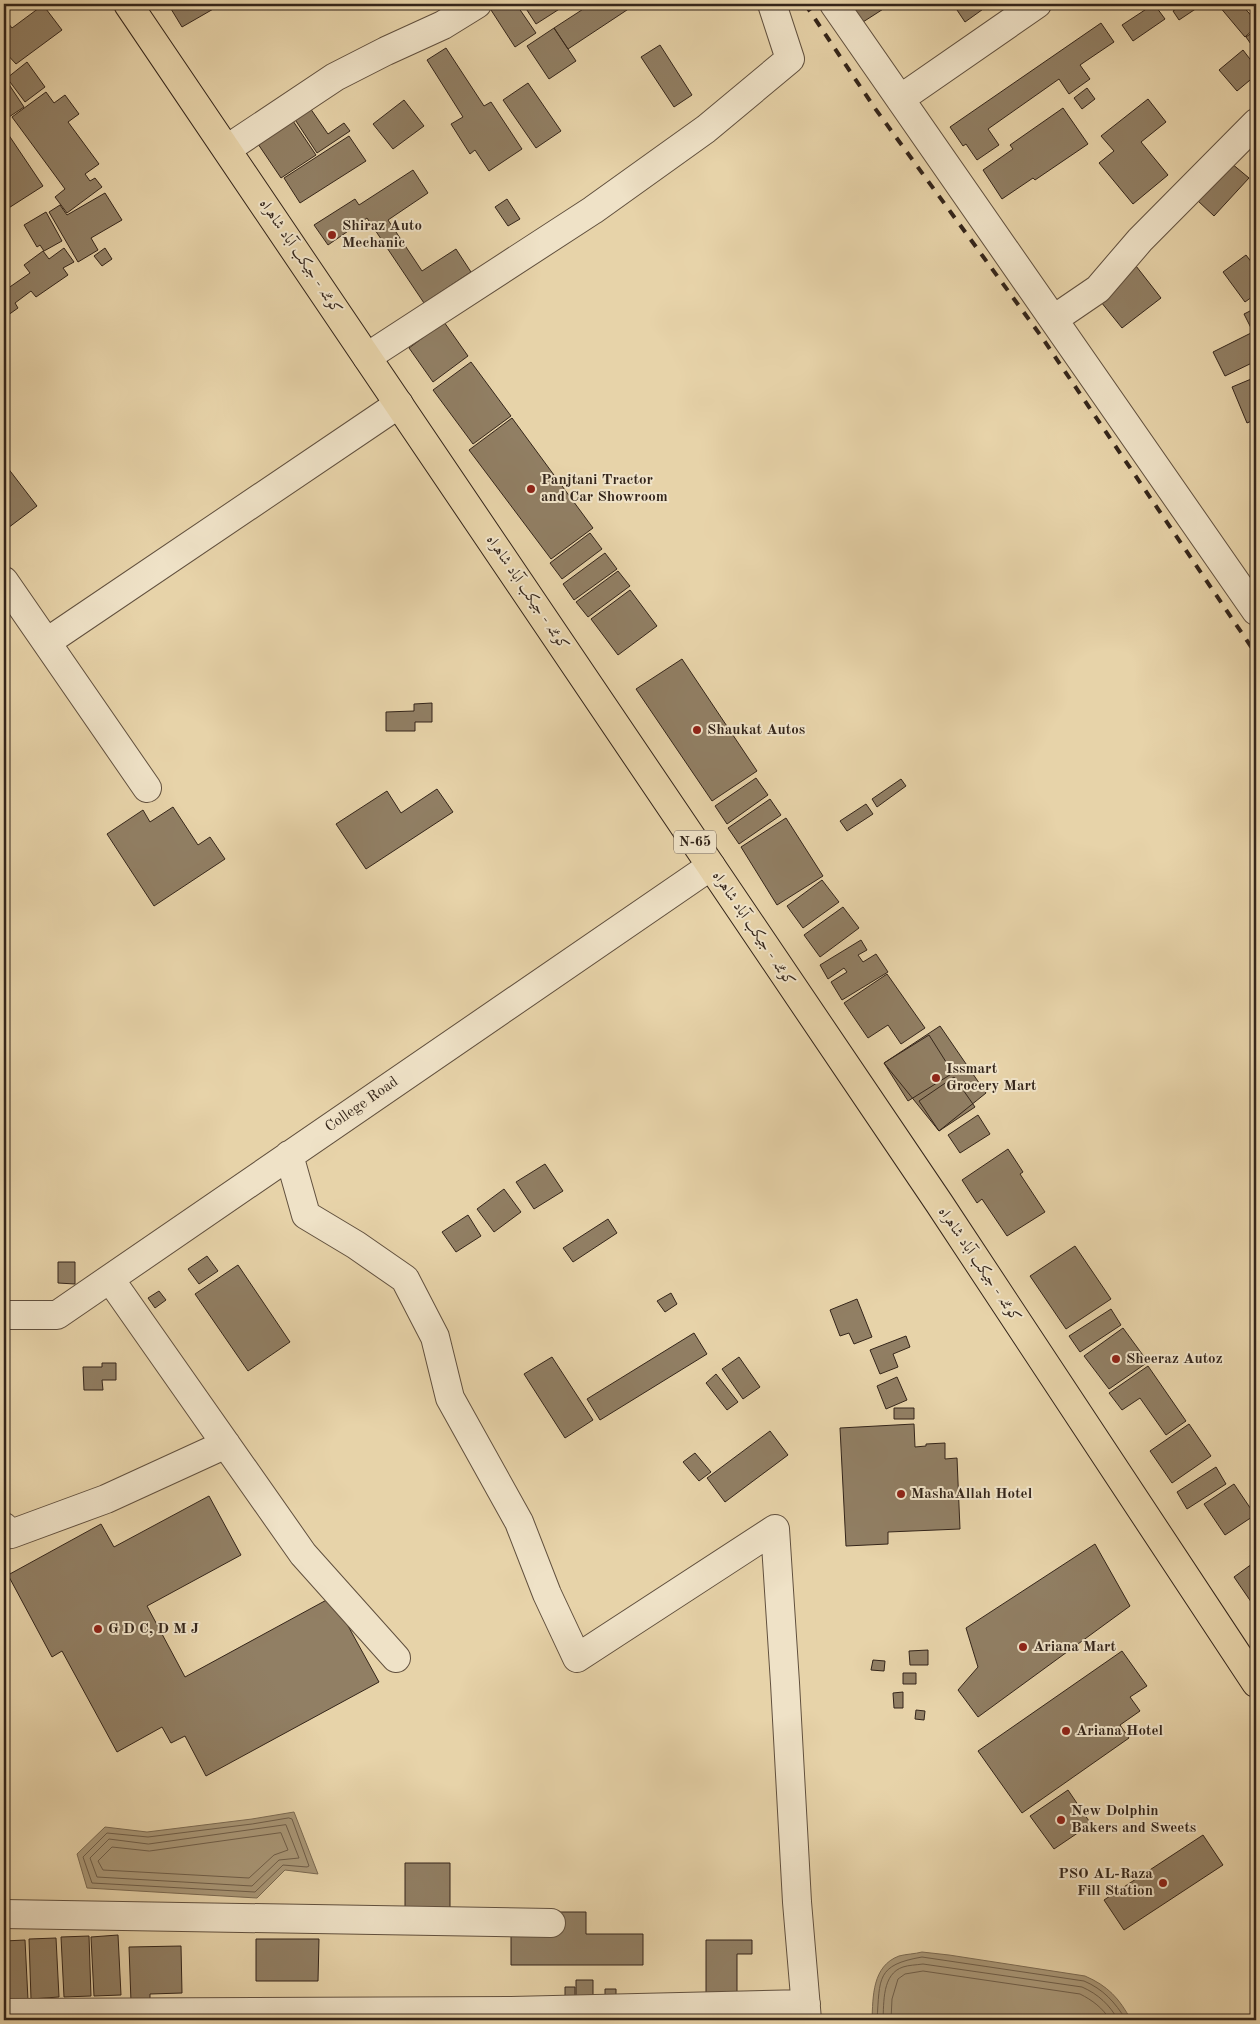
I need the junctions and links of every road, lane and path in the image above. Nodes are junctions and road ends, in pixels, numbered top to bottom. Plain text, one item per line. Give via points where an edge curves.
1 (128, 4) edge
2 (477, 4) edge
3 (772, 4) edge
4 (834, 4) edge
5 (1036, 4) edge
6 (900, 99) junction
7 (1256, 123) edge
8 (227, 149) junction
9 (1054, 320) junction
10 (367, 357) junction
11 (399, 404) junction
12 (4, 580) edge
13 (1256, 612) edge
14 (47, 642) junction
15 (148, 788) dead end
16 (711, 866) junction
17 (289, 1156) junction
18 (110, 1279) junction
19 (4, 1315) edge
20 (226, 1444) junction
21 (4, 1526) edge
22 (396, 1658) dead end
23 (1256, 1683) edge
24 (4, 1914) edge
25 (550, 1923) dead end
26 (4, 2012) edge
27 (807, 2012) edge
28 (175, 2016) edge
29 (511, 2016) edge

1 - 8 highway, کوئٹہ - جیکب آباد شاہراہ / N-65
2 - 8 street via 443,25 336,77
3 - 10 street via 790,58 706,129 593,210
4 - 6 street
5 - 6 street
6 - 9 street
7 - 9 street via 1140,240 1098,289
8 - 10 highway, کوئٹہ - جیکب آباد شاہراہ / N-65
9 - 13 street
10 - 11 highway, کوئٹہ - جیکب آباد شاہراہ / N-65
11 - 14 street
11 - 16 highway, کوئٹہ - جیکب آباد شاہراہ / N-65
12 - 14 street
14 - 15 street
16 - 17 street, College Road
16 - 23 highway, کوئٹہ - جیکب آباد شاہراہ / N-65
17 - 18 street, College Road
17 - 27 street via 306,1214 405,1279 435,1337 450,1398 519,1522 577,1658 775,1529 797,1902
18 - 19 street, College Road via 57,1315
18 - 20 street
20 - 21 street via 106,1499 11,1534
20 - 22 street via 303,1554
24 - 25 street
26 - 28 street
27 - 29 street
28 - 29 street

